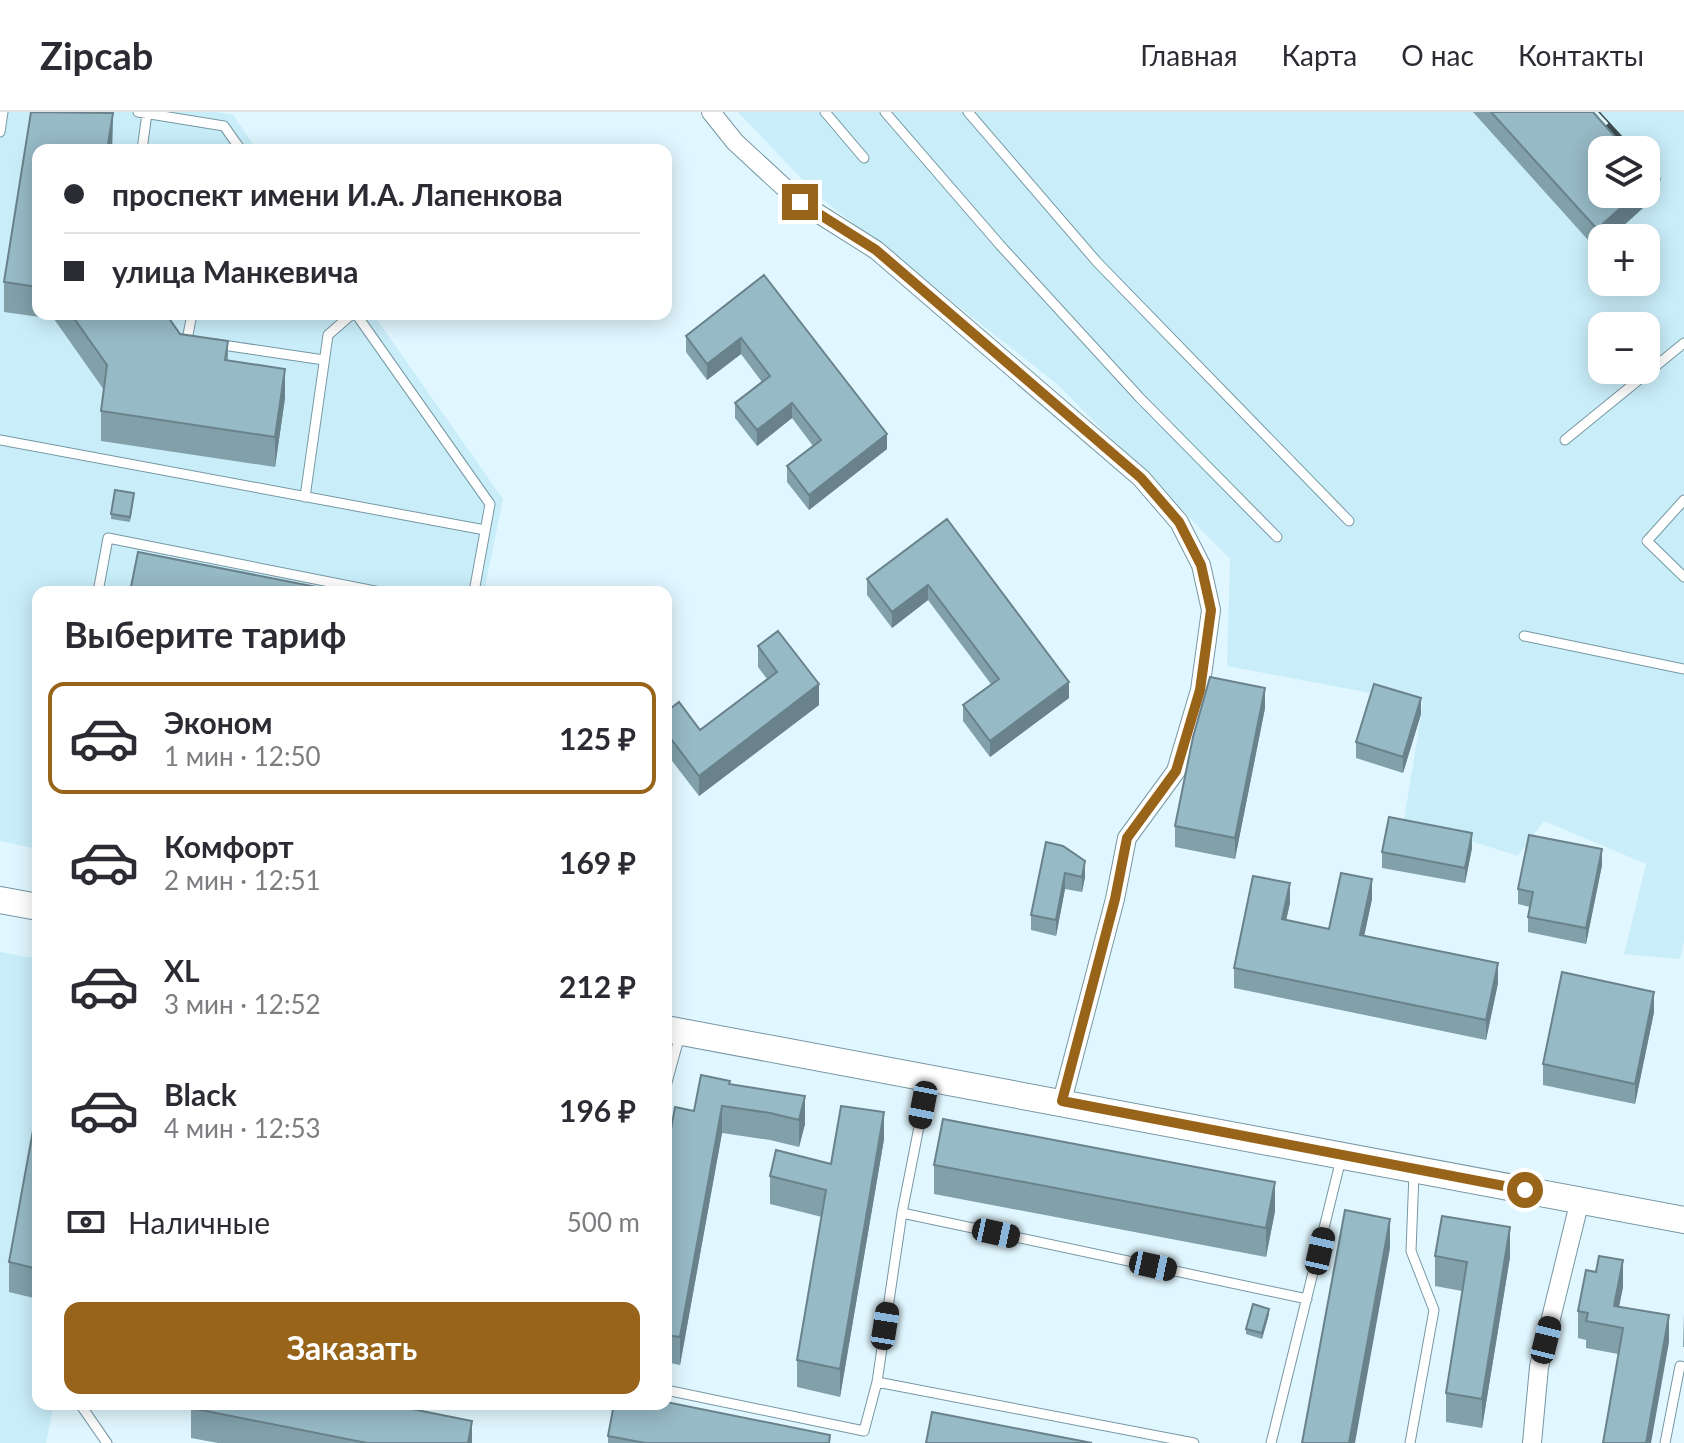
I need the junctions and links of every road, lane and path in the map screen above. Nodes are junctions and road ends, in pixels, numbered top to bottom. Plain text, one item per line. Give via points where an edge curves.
1 (3, 112) edge
2 (711, 112) edge
3 (825, 112) edge
4 (885, 112) edge
5 (968, 112) edge
6 (142, 113) edge
7 (0, 132) edge
8 (142, 144) edge
9 (237, 144) edge
10 (864, 158) dead end
11 (191, 320) edge
12 (347, 320) edge
13 (358, 320) edge
14 (1684, 343) edge
15 (324, 360) junction
16 (0, 440) edge
17 (1565, 440) dead end
18 (305, 497) junction
19 (1684, 500) edge
20 (1349, 521) dead end
21 (485, 530) junction
22 (1277, 537) dead end
23 (1684, 577) edge
24 (99, 586) edge
25 (350, 586) edge
26 (475, 586) edge
27 (1524, 636) dead end
28 (1684, 669) edge
29 (0, 900) edge
30 (32, 906) edge
31 (674, 1030) edge
32 (929, 1078) junction
33 (1062, 1101) junction
34 (1341, 1157) junction
35 (1414, 1169) junction
36 (1580, 1200) junction
37 (902, 1213) junction
38 (1684, 1220) edge
39 (1307, 1299) junction
40 (1684, 1367) edge
41 (877, 1382) junction
42 (672, 1391) edge
43 (84, 1410) edge
44 (107, 1443) edge
45 (1194, 1443) edge
46 (1271, 1443) edge
47 (1410, 1443) edge
48 (1532, 1443) edge
49 (1665, 1443) edge

1 - 7 lane
2 - 33 street via 735,142 800,202 876,250 1141,478 1179,522 1201,565 1211,610 1200,690 1176,771 1127,838
3 - 10 lane
4 - 22 lane via 1140,398
5 - 20 lane via 1097,262
6 - 8 lane
6 - 9 lane via 224,126
11 - 15 lane via 187,340
12 - 15 lane via 328,335
13 - 21 lane via 490,504
14 - 17 lane
15 - 18 lane
16 - 18 lane
18 - 21 lane
19 - 23 lane via 1647,541
21 - 26 lane
24 - 25 lane via 108,538
27 - 28 lane
29 - 30 main road
31 - 32 main road
32 - 33 main road
32 - 37 lane
33 - 34 main road
34 - 35 main road
34 - 39 lane
35 - 36 main road
35 - 47 lane via 1411,1251 1434,1310
36 - 38 main road
36 - 48 street via 1539,1367
37 - 39 lane
37 - 41 lane
39 - 46 lane
40 - 49 lane via 1680,1366
41 - 42 lane via 864,1431
41 - 45 lane
43 - 44 lane

